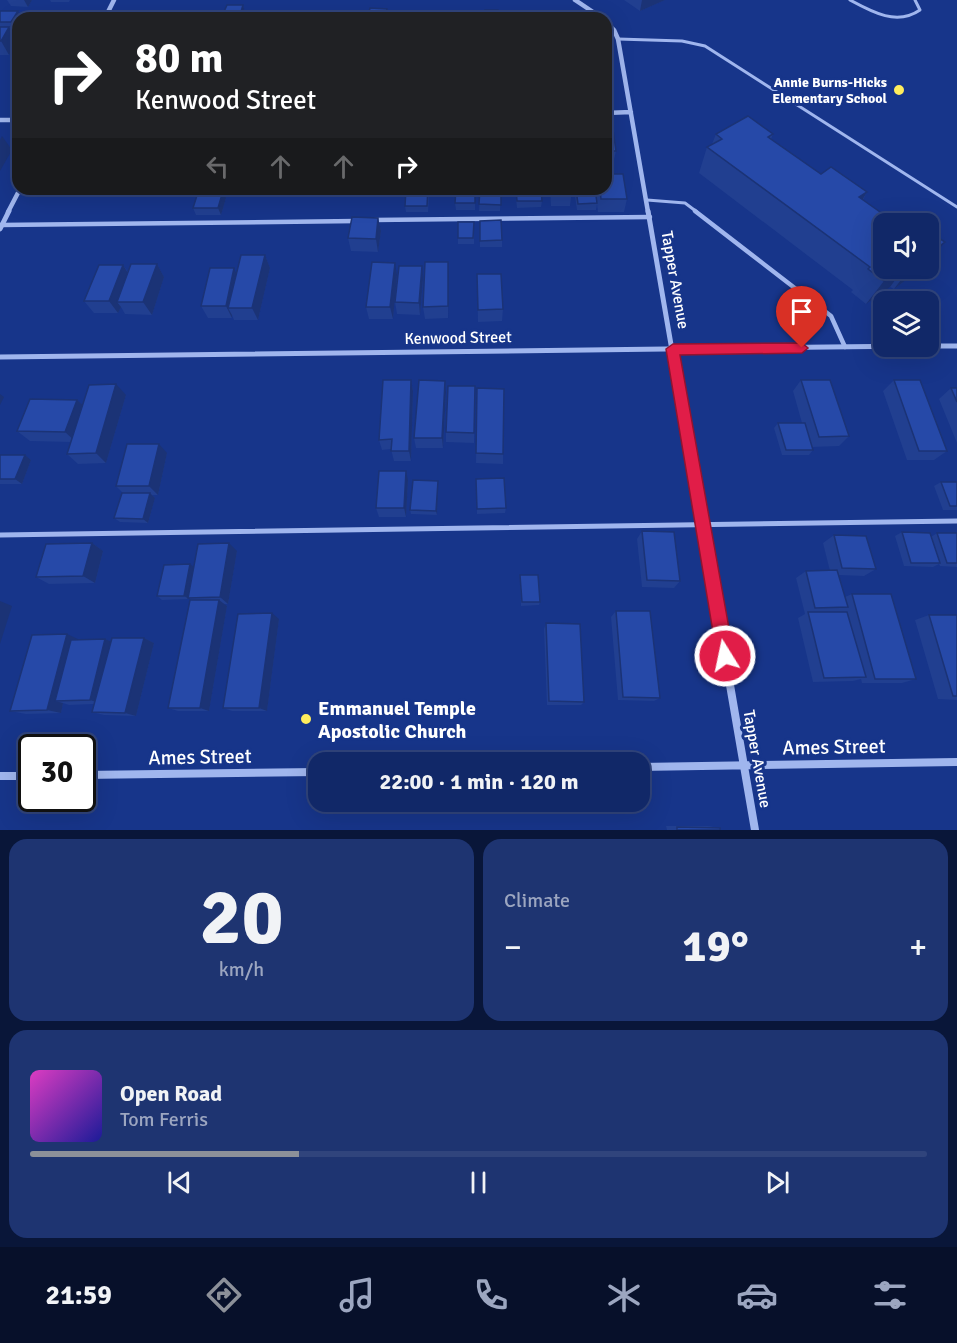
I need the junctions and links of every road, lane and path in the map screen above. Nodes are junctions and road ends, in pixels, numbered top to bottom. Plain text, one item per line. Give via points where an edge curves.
1 (574, 0) edge
2 (850, 0) edge
3 (915, 0) edge
4 (593, 12) edge
5 (614, 30) edge
6 (618, 39) junction
7 (612, 112) edge
8 (631, 112) junction
9 (17, 195) edge
10 (647, 200) junction
11 (957, 207) edge
12 (650, 217) junction
13 (1, 226) edge
14 (939, 346) edge
15 (957, 346) edge
16 (845, 347) junction
17 (873, 347) edge
18 (673, 349) junction
19 (0, 357) edge
20 (957, 521) edge
21 (703, 525) junction
22 (0, 535) edge
23 (957, 762) edge
24 (744, 765) junction
25 (650, 766) edge
26 (308, 771) edge
27 (96, 775) edge
28 (0, 776) edge
29 (18, 776) edge
30 (755, 830) edge

1 - 4 street
2 - 3 lane via 873,13 896,18 916,14 920,10
5 - 6 street, Tapper Avenue
6 - 8 street, Tapper Avenue
6 - 11 lane via 682,40 705,46
7 - 8 street
8 - 10 street, Tapper Avenue
9 - 13 street
10 - 12 street, Tapper Avenue
10 - 16 lane via 685,203 831,316
12 - 13 lane
12 - 18 street, Tapper Avenue
14 - 15 street
16 - 17 street, Kenwood Street
16 - 18 street, Kenwood Street
18 - 19 street, Kenwood Street
18 - 21 street, Tapper Avenue
20 - 21 lane
21 - 22 lane
21 - 24 street, Tapper Avenue
23 - 24 street, Ames Street
24 - 25 street, Ames Street
24 - 30 street, Tapper Avenue
26 - 27 street, Ames Street
28 - 29 street

